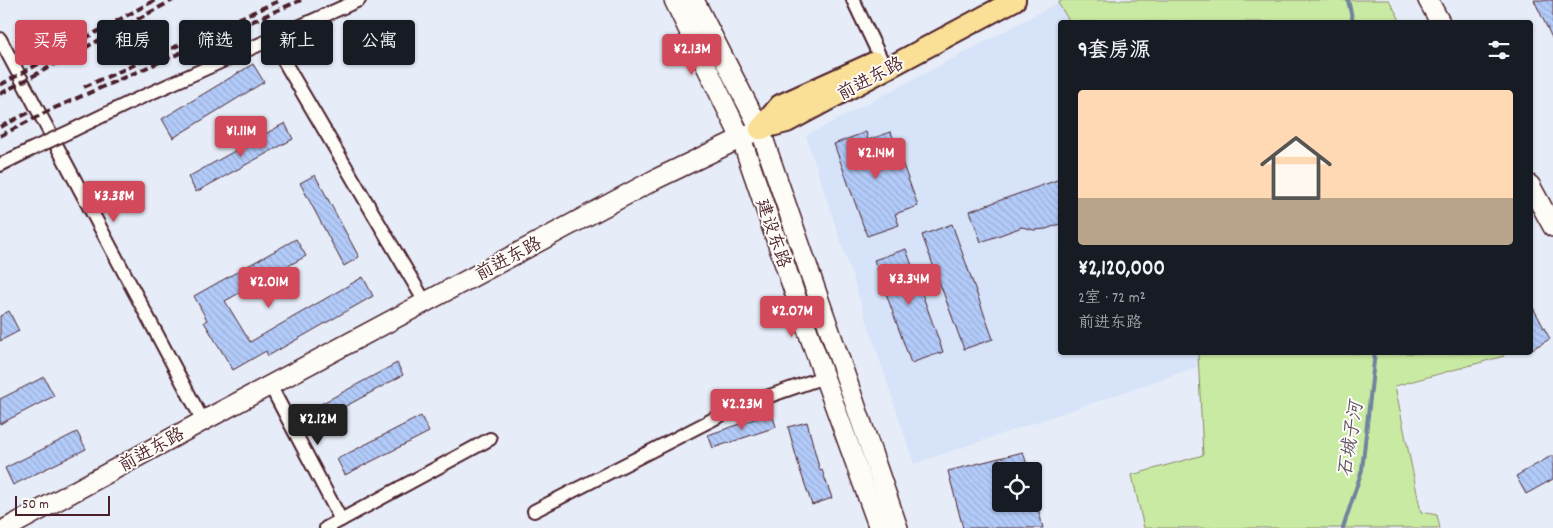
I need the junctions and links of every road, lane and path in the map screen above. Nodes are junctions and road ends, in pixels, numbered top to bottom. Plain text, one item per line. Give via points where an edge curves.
1 (359, 0) edge
2 (674, 0) edge
3 (694, 0) edge
4 (854, 0) edge
5 (994, 0) edge
6 (1015, 0) edge
7 (1428, 0) edge
8 (314, 20) edge
9 (1439, 20) edge
10 (1, 42) edge
11 (261, 43) edge
12 (881, 59) junction
13 (286, 65) edge
14 (760, 129) junction
15 (741, 138) junction
16 (0, 165) edge
17 (1533, 191) edge
18 (1553, 227) edge
19 (425, 302) junction
20 (824, 377) junction
21 (270, 385) junction
22 (203, 421) junction
23 (490, 440) dead end
24 (534, 511) dead end
25 (341, 520) junction
26 (7, 528) edge
27 (326, 528) edge
28 (879, 528) edge
29 (898, 528) edge

1 - 8 street
2 - 15 main road, 建设东路
3 - 14 main road, 建设东路
4 - 12 street
5 - 12 main road
6 - 14 main road, 前进东路 via 787,122
7 - 9 main road
10 - 22 street
11 - 16 street, bridge
12 - 14 main road via 780,105
13 - 19 street
14 - 15 main road, 前进东路
14 - 29 main road, 建设东路
15 - 19 main road, 前进东路 via 656,179
15 - 20 main road, 建设东路
17 - 18 main road
19 - 21 main road, 前进东路
20 - 24 street via 735,408
20 - 28 main road, 建设东路
21 - 22 main road, 前进东路
21 - 25 street
22 - 26 main road, 前进东路
23 - 25 street
25 - 27 street

